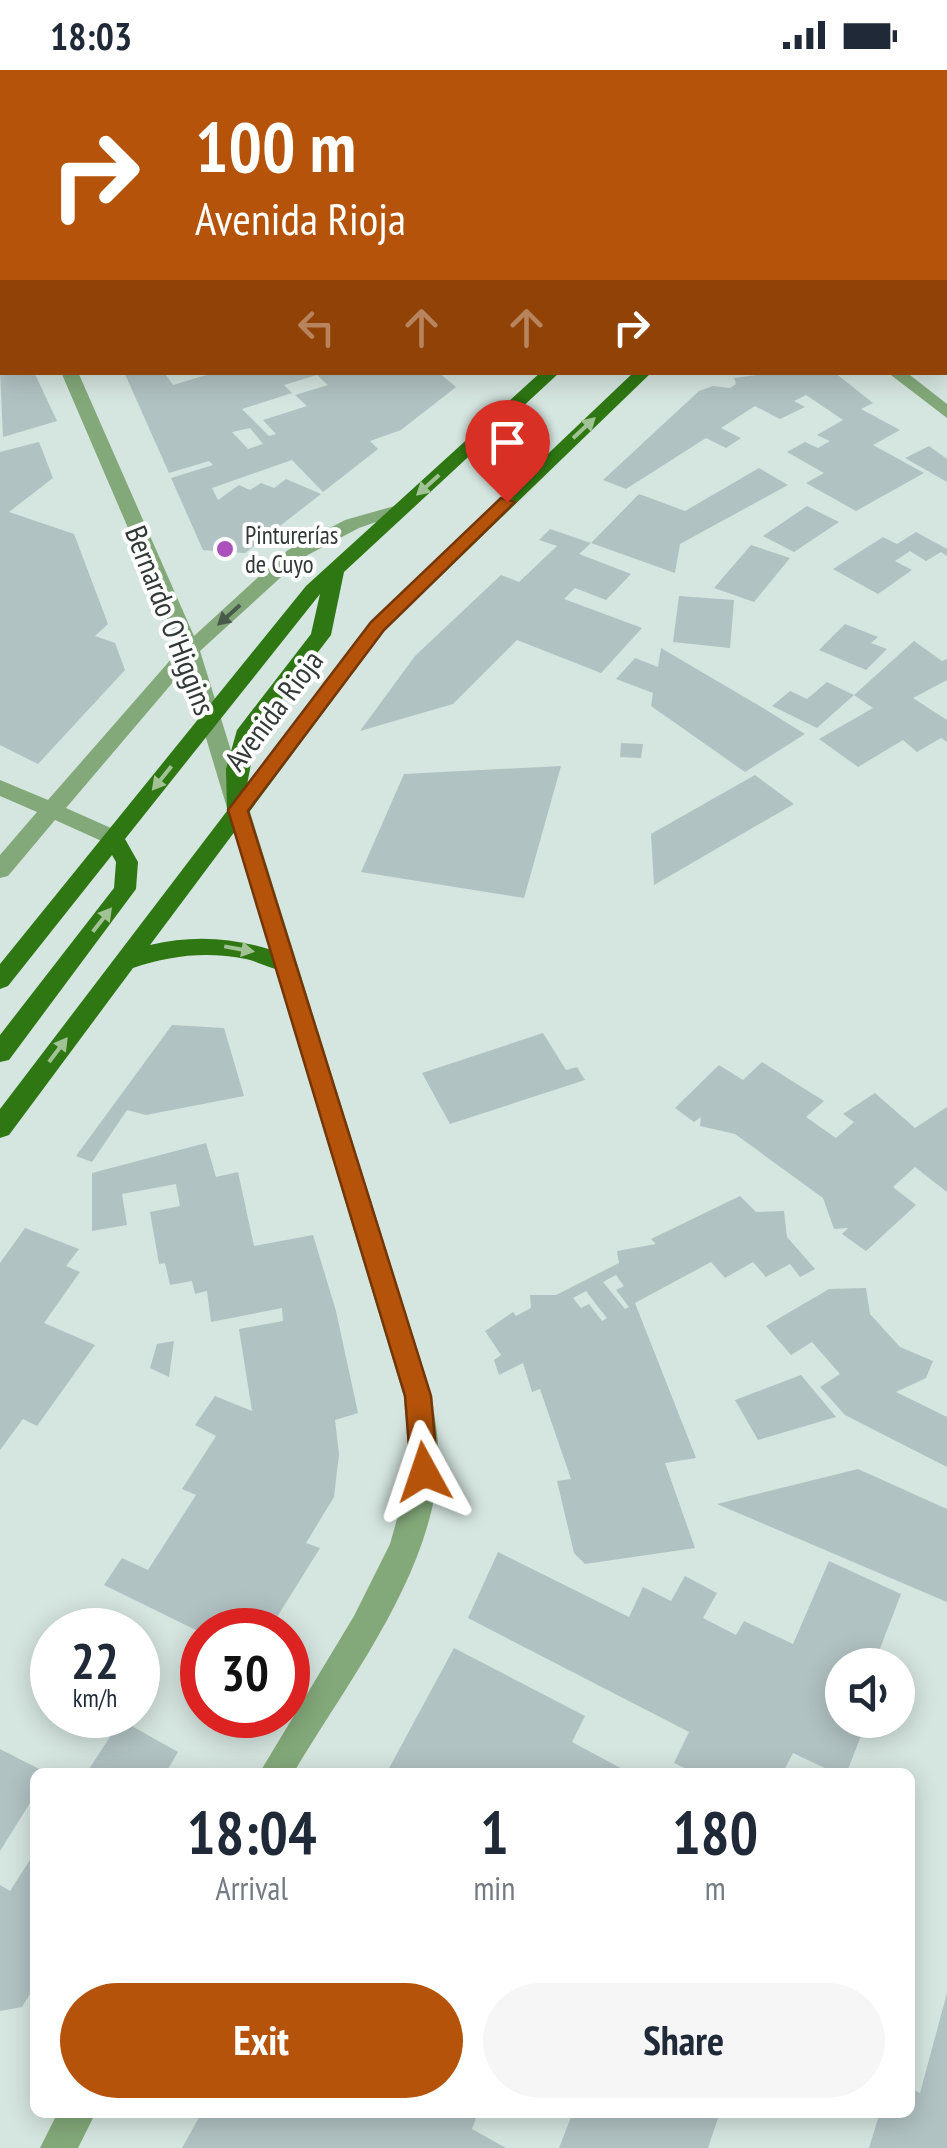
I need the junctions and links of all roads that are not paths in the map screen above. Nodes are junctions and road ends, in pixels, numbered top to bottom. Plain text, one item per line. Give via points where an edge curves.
1 (71, 375) edge
2 (549, 375) edge
3 (641, 375) edge
4 (899, 375) edge
5 (947, 413) edge
6 (398, 511) junction
7 (337, 566) junction
8 (190, 650) junction
9 (210, 718) junction
10 (0, 787) edge
11 (52, 810) junction
12 (238, 810) junction
13 (114, 838) junction
14 (0, 870) edge
15 (124, 962) junction
16 (284, 963) junction
17 (0, 980) edge
18 (0, 1053) edge
19 (0, 1128) edge
20 (278, 1768) edge
21 (75, 2118) edge
22 (58, 2148) edge

1 - 8 street, Bernardo O'Higgins
2 -> 6 main road, Avenida Rioja
12 -> 3 main road, Avenida Rioja via 398,604
4 - 5 street
6 - 7 main road, Avenida Rioja
6 -> 8 street, Avenida Rioja via 352,524 295,554
7 - 9 main road, Avenida Rioja
7 - 12 main road via 321,635 247,730 235,778
8 - 9 street, Bernardo O'Higgins
8 - 11 street, Avenida Rioja
9 - 12 street, Bernardo O'Higgins
9 -> 13 main road, Avenida Rioja
10 - 11 street
11 - 13 street
11 - 14 street, Avenida Rioja
12 - 15 main road, Avenida Rioja
12 - 16 street, Bernardo O'Higgins
13 - 17 main road, Avenida Rioja
18 -> 13 main road via 125,889 129,870
15 -> 16 main road via 206,945
19 -> 15 main road, Avenida Rioja
16 - 20 street, Bernardo O'Higgins via 418,1396 424,1472 414,1524
21 - 22 street

